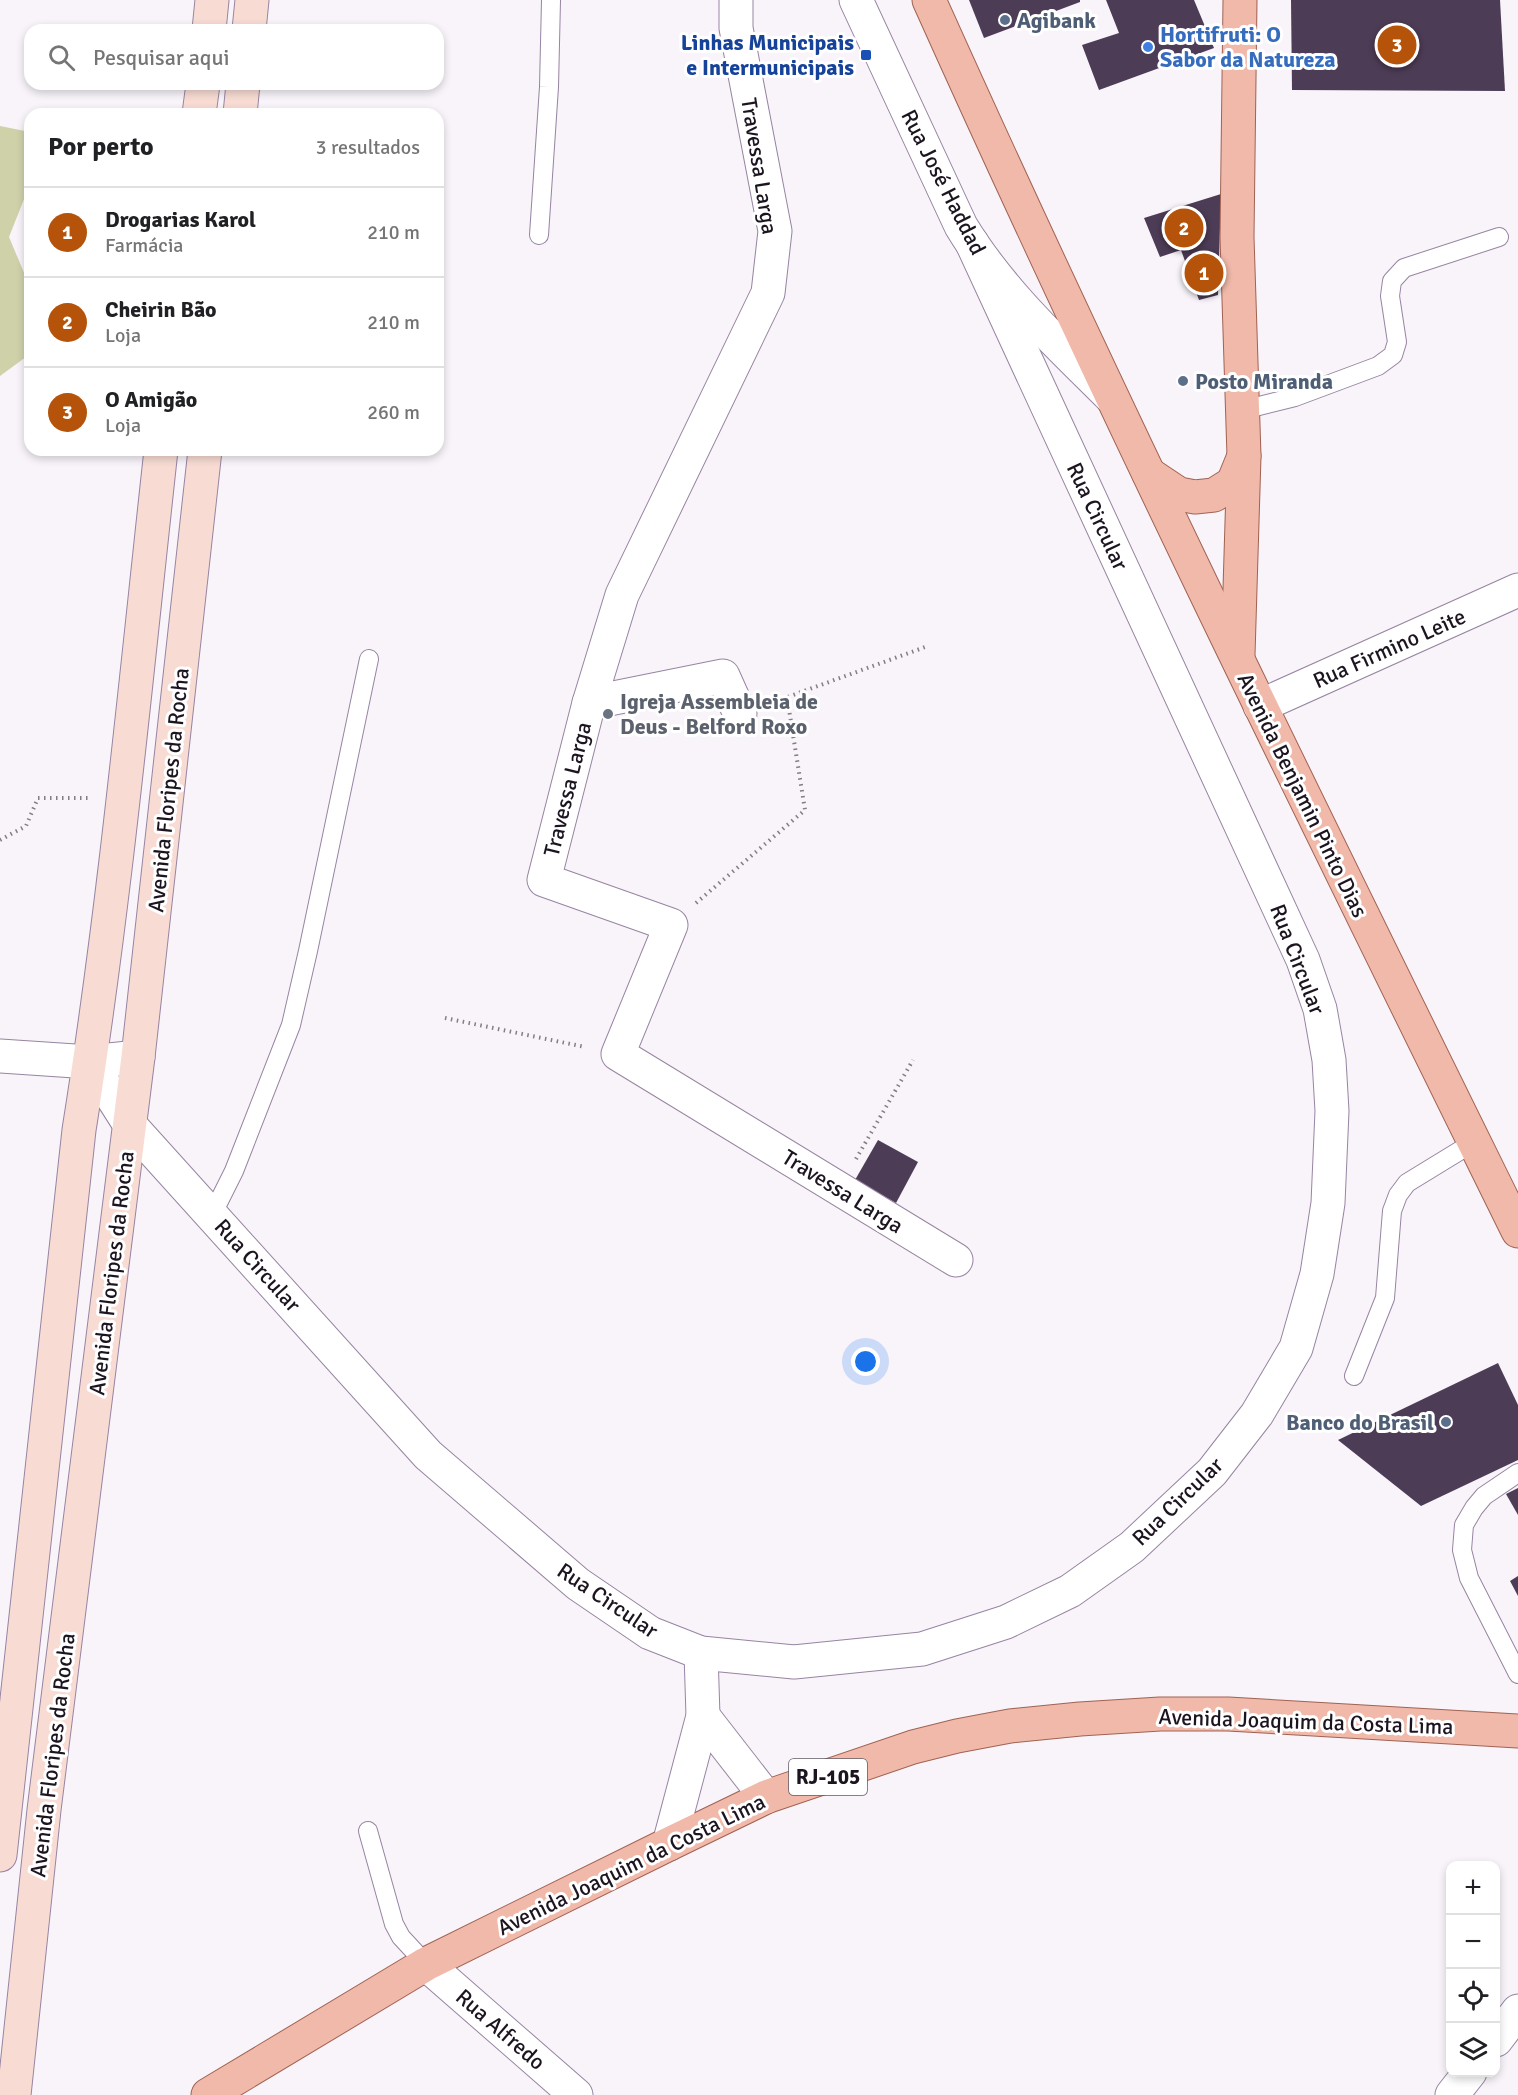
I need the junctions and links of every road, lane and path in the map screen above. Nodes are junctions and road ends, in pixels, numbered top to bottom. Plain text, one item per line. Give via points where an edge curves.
1 (212, 0) edge
2 (252, 0) edge
3 (552, 0) edge
4 (736, 0) edge
5 (856, 0) edge
6 (1240, 0) edge
7 (933, 1) edge
8 (210, 24) edge
9 (250, 24) edge
10 (202, 90) edge
11 (242, 90) edge
12 (200, 108) edge
13 (241, 108) edge
14 (539, 235) dead end
15 (1499, 237) dead end
16 (972, 243) junction
17 (1111, 397) junction
18 (1243, 410) junction
19 (160, 456) edge
20 (204, 456) edge
21 (1244, 456) junction
22 (1149, 474) junction
23 (1518, 590) edge
24 (928, 646) dead end
25 (369, 660) dead end
26 (1237, 660) junction
27 (787, 697) junction
28 (589, 703) junction
29 (1260, 706) junction
30 (740, 714) joint
31 (122, 798) junction
32 (0, 840) edge
33 (671, 925) junction
34 (445, 1018) dead end
35 (618, 1054) junction
36 (0, 1056) edge
37 (138, 1057) junction
38 (913, 1060) dead end
39 (90, 1062) junction
40 (130, 1125) junction
41 (1474, 1142) junction
42 (839, 1188) junction
43 (213, 1215) junction
44 (1518, 1231) edge
45 (956, 1260) dead end
46 (1354, 1376) dead end
47 (1518, 1473) edge
48 (701, 1653) junction
49 (1518, 1674) edge
50 (703, 1716) junction
51 (1518, 1731) edge
52 (766, 1797) junction
53 (368, 1831) dead end
54 (669, 1844) junction
55 (0, 1855) edge
56 (426, 1964) junction
57 (1518, 2011) edge
58 (1500, 2035) edge
59 (1467, 2077) edge
60 (14, 2095) edge
61 (208, 2095) edge
62 (576, 2095) edge
63 (1452, 2095) edge

1 - 8 street
2 - 9 street
3 - 14 lane
4 - 28 street, Travessa Larga via 736,28 775,231 768,293 622,595
5 - 16 street, Rua José Haddad
6 - 18 main road, Avenida Benjamin Pinto Dias via 1237,237
7 - 17 main road, Rua José Haddad
10 - 12 street
11 - 13 street
15 - 18 lane via 1404,268 1392,281 1390,296 1397,342 1393,355 1378,366 1295,397
16 - 17 street, Rua José Haddad via 1025,311
16 - 48 street, Rua Circular via 1303,960 1320,1009 1332,1111 1328,1203 1317,1274 1296,1348 1251,1422 1204,1480 1132,1546 1070,1591 1006,1622 922,1649 794,1662
17 - 22 main road, Rua José Haddad
18 - 21 main road, Avenida Benjamin Pinto Dias
19 - 31 street, Avenida Floripes da Rocha
20 - 37 street, Avenida Floripes da Rocha
21 - 22 main road via 1233,483 1214,495 1179,494
21 - 26 main road, Avenida Benjamin Pinto Dias
22 - 26 main road, Rua José Haddad
23 - 29 street, Rua Firmino Leite
24 - 27 path
25 - 43 lane via 291,1026 234,1172
26 - 29 main road, Avenida Benjamin Pinto Dias
27 - 30 path
27 - 33 path via 805,810
28 - 30 street via 723,676
28 - 33 street, Travessa Larga via 544,880
29 - 41 main road, Avenida Benjamin Pinto Dias
31 - 32 path via 38,798 26,826
31 - 39 street, Avenida Floripes da Rocha
33 - 35 street
34 - 35 path
35 - 42 street, Travessa Larga
36 - 39 street
37 - 39 street
37 - 40 street, Avenida Floripes da Rocha
38 - 42 path
39 - 40 street, Rua Circular
39 - 55 street, Avenida Floripes da Rocha via 76,1154
40 - 43 street, Rua Circular
40 - 60 street, Avenida Floripes da Rocha via 44,1810
41 - 44 main road, Avenida Benjamin Pinto Dias
41 - 46 lane via 1407,1183 1398,1195 1392,1211 1385,1298
42 - 45 street, Travessa Larga
43 - 48 street, Rua Circular via 428,1455 578,1584 650,1633
47 - 49 lane via 1484,1496 1474,1508 1464,1525 1462,1550 1469,1578
48 - 50 street
50 - 52 street
50 - 54 street
51 - 52 main road, Avenida Joaquim da Costa Lima / RJ-105 via 1228,1714 1080,1719 957,1736
52 - 54 main road, Avenida Joaquim da Costa Lima / RJ-105
53 - 56 lane via 394,1924
54 - 56 main road, Avenida Joaquim da Costa Lima / RJ-105
56 - 61 main road, Avenida Joaquim da Costa Lima / RJ-105
56 - 62 street, Rua Alfredo
57 - 58 street
59 - 63 street

